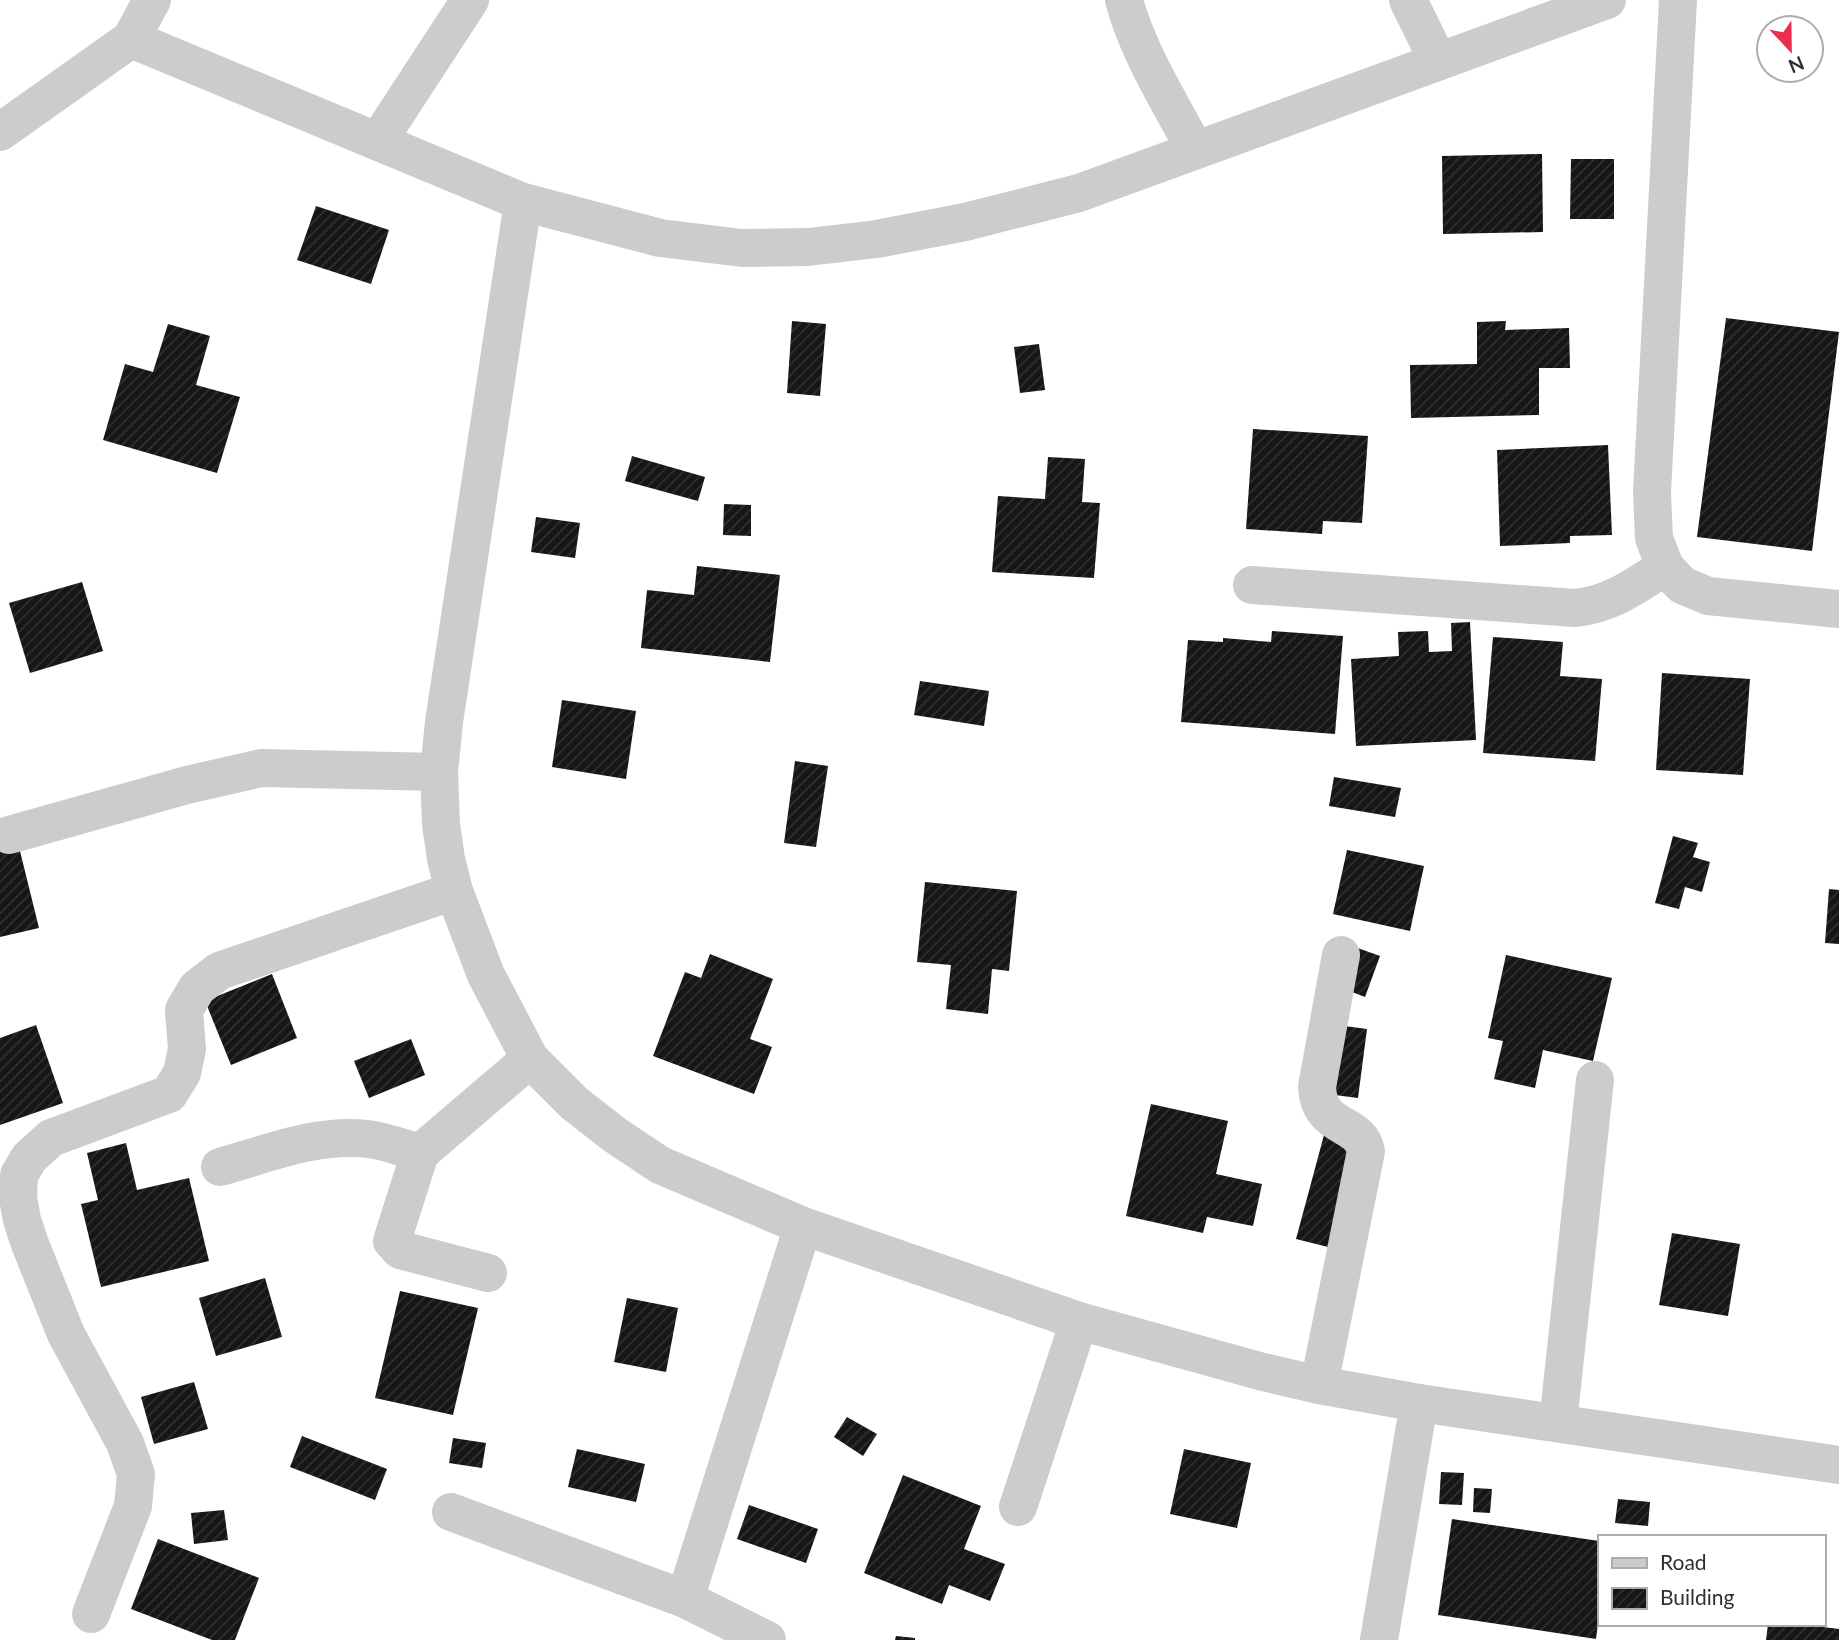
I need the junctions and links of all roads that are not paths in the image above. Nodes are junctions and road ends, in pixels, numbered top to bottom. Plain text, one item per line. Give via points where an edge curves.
1 (152, 0) edge
2 (470, 0) edge
3 (1124, 0) edge
4 (1408, 0) edge
5 (1607, 0) edge
6 (1678, 0) edge
7 (131, 39) junction
8 (1438, 61) junction
9 (0, 132) edge
10 (378, 141) junction
11 (1195, 150) junction
12 (523, 202) junction
13 (1665, 567) junction
14 (1252, 585) dead end
15 (1839, 609) edge
16 (439, 772) junction
17 (9, 835) dead end
18 (454, 891) junction
19 (1341, 955) dead end
20 (530, 1059) junction
21 (1595, 1080) dead end
22 (420, 1153) junction
23 (220, 1167) dead end
24 (803, 1226) junction
25 (488, 1273) dead end
26 (1079, 1321) junction
27 (1319, 1385) junction
28 (1419, 1403) junction
29 (1558, 1423) junction
30 (1839, 1465) edge
31 (1018, 1507) dead end
32 (451, 1512) dead end
33 (685, 1598) junction
34 (91, 1614) dead end
35 (767, 1640) edge
36 (1379, 1640) edge

1 - 7 street
2 - 10 street
3 - 11 street via 1154,72
4 - 8 street
5 - 8 street
6 - 13 street via 1652,492 1654,538
7 - 9 street
7 - 10 street
8 - 11 street
10 - 12 street
11 - 12 street via 1024,209 877,239 808,247 742,248 660,238
12 - 16 street
13 - 14 street via 1614,599 1575,608
13 - 15 street via 1682,585 1709,596
16 - 17 street via 261,768
16 - 18 street via 441,824
18 - 20 street via 486,975
18 - 34 street via 219,971 197,988 184,1010 187,1049 182,1073 169,1094 51,1138 29,1158 19,1175 22,1220 35,1257 66,1334 125,1443 136,1474 133,1506
19 - 27 street via 1318,1097 1326,1115 1356,1135 1366,1151
20 - 22 street
20 - 24 street via 574,1103 660,1165
21 - 29 street
22 - 23 street via 371,1139 342,1137
22 - 25 street via 391,1241 400,1250
24 - 26 street
24 - 33 street
26 - 27 street
26 - 31 street
27 - 28 street
28 - 29 street
28 - 36 street
29 - 30 street
32 - 33 street
33 - 35 street

